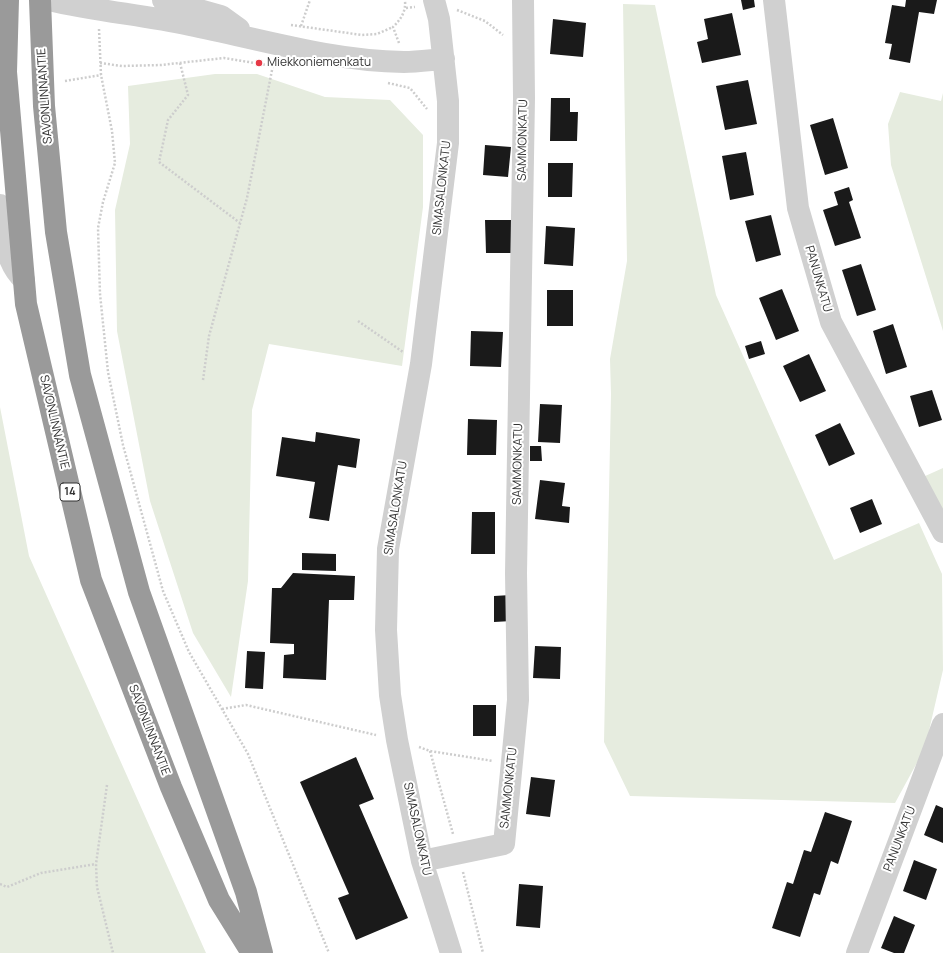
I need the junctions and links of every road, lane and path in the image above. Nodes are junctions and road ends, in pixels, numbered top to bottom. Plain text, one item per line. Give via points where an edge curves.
1 (8, 0) edge
2 (40, 0) edge
3 (49, 0) edge
4 (163, 0) edge
5 (523, 0) edge
6 (774, 0) edge
7 (435, 2) edge
8 (406, 8) dead end
9 (288, 25) dead end
10 (393, 27) dead end
11 (99, 28) dead end
12 (3, 32) edge
13 (251, 38) junction
14 (524, 52) junction
15 (444, 59) junction
16 (100, 63) junction
17 (180, 63) junction
18 (273, 65) junction
19 (280, 67) dead end
20 (101, 75) junction
21 (65, 81) dead end
22 (387, 83) dead end
23 (429, 111) dead end
24 (9, 127) junction
25 (0, 148) edge
26 (0, 205) edge
27 (240, 223) junction
28 (24, 280) junction
29 (358, 321) dead end
30 (421, 364) junction
31 (203, 380) dead end
32 (943, 532) edge
33 (222, 709) junction
34 (943, 724) edge
35 (397, 740) junction
36 (430, 751) junction
37 (512, 764) junction
38 (107, 785) dead end
39 (458, 853) junction
40 (422, 860) junction
41 (96, 864) junction
42 (0, 884) edge
43 (113, 953) edge
44 (252, 953) edge
45 (262, 953) edge
46 (329, 953) edge
47 (451, 953) edge
48 (483, 953) edge
49 (857, 953) edge

1 - 12 highway, SAVONLINNANTIE / 14
2 - 45 highway, SAVONLINNANTIE via 44,106 56,232 80,375 139,592 246,892
3 - 13 street
4 - 13 street via 221,16
5 - 14 street, SAMMONKATU
6 - 32 street, PANUNKATU via 798,208 831,322
7 - 8 path
7 - 14 path via 485,21
7 - 15 street, SIMASALONKATU
9 - 10 path via 362,34 377,34
11 - 16 path
12 - 24 highway, SAVONLINNANTIE / 14
13 - 15 street via 298,50 370,60 405,62
14 - 37 street, SAMMONKATU via 516,573 518,700
15 - 30 street, SIMASALONKATU via 448,143
16 - 17 path via 122,66
16 - 20 path
17 - 18 path via 224,58
17 - 27 path via 188,95 168,120 159,162
18 - 19 path
18 - 27 path
20 - 21 path
20 - 33 path via 112,131 115,163 98,228 100,294 108,372 123,445 163,591 189,652
22 - 23 path via 410,88
24 - 25 street
24 - 28 highway, SAVONLINNANTIE / 14
26 - 28 street via 8,255 16,273
27 - 31 path via 209,336
28 - 44 highway, SAVONLINNANTIE / 14 via 26,304 91,580 171,787 219,900
29 - 30 path
30 - 35 street, SIMASALONKATU via 388,549 386,630 390,695
33 - 35 path via 246,705
33 - 46 path via 248,754
34 - 49 street, PANUNKATU
35 - 36 path
35 - 40 street, SIMASALONKATU
36 - 37 path
36 - 39 path
37 - 39 street, SAMMONKATU via 504,844
38 - 41 path
39 - 40 street, SAMMONKATU
39 - 48 path
40 - 47 street, SIMASALONKATU
41 - 42 path via 41,874 7,887
41 - 43 path via 97,887

